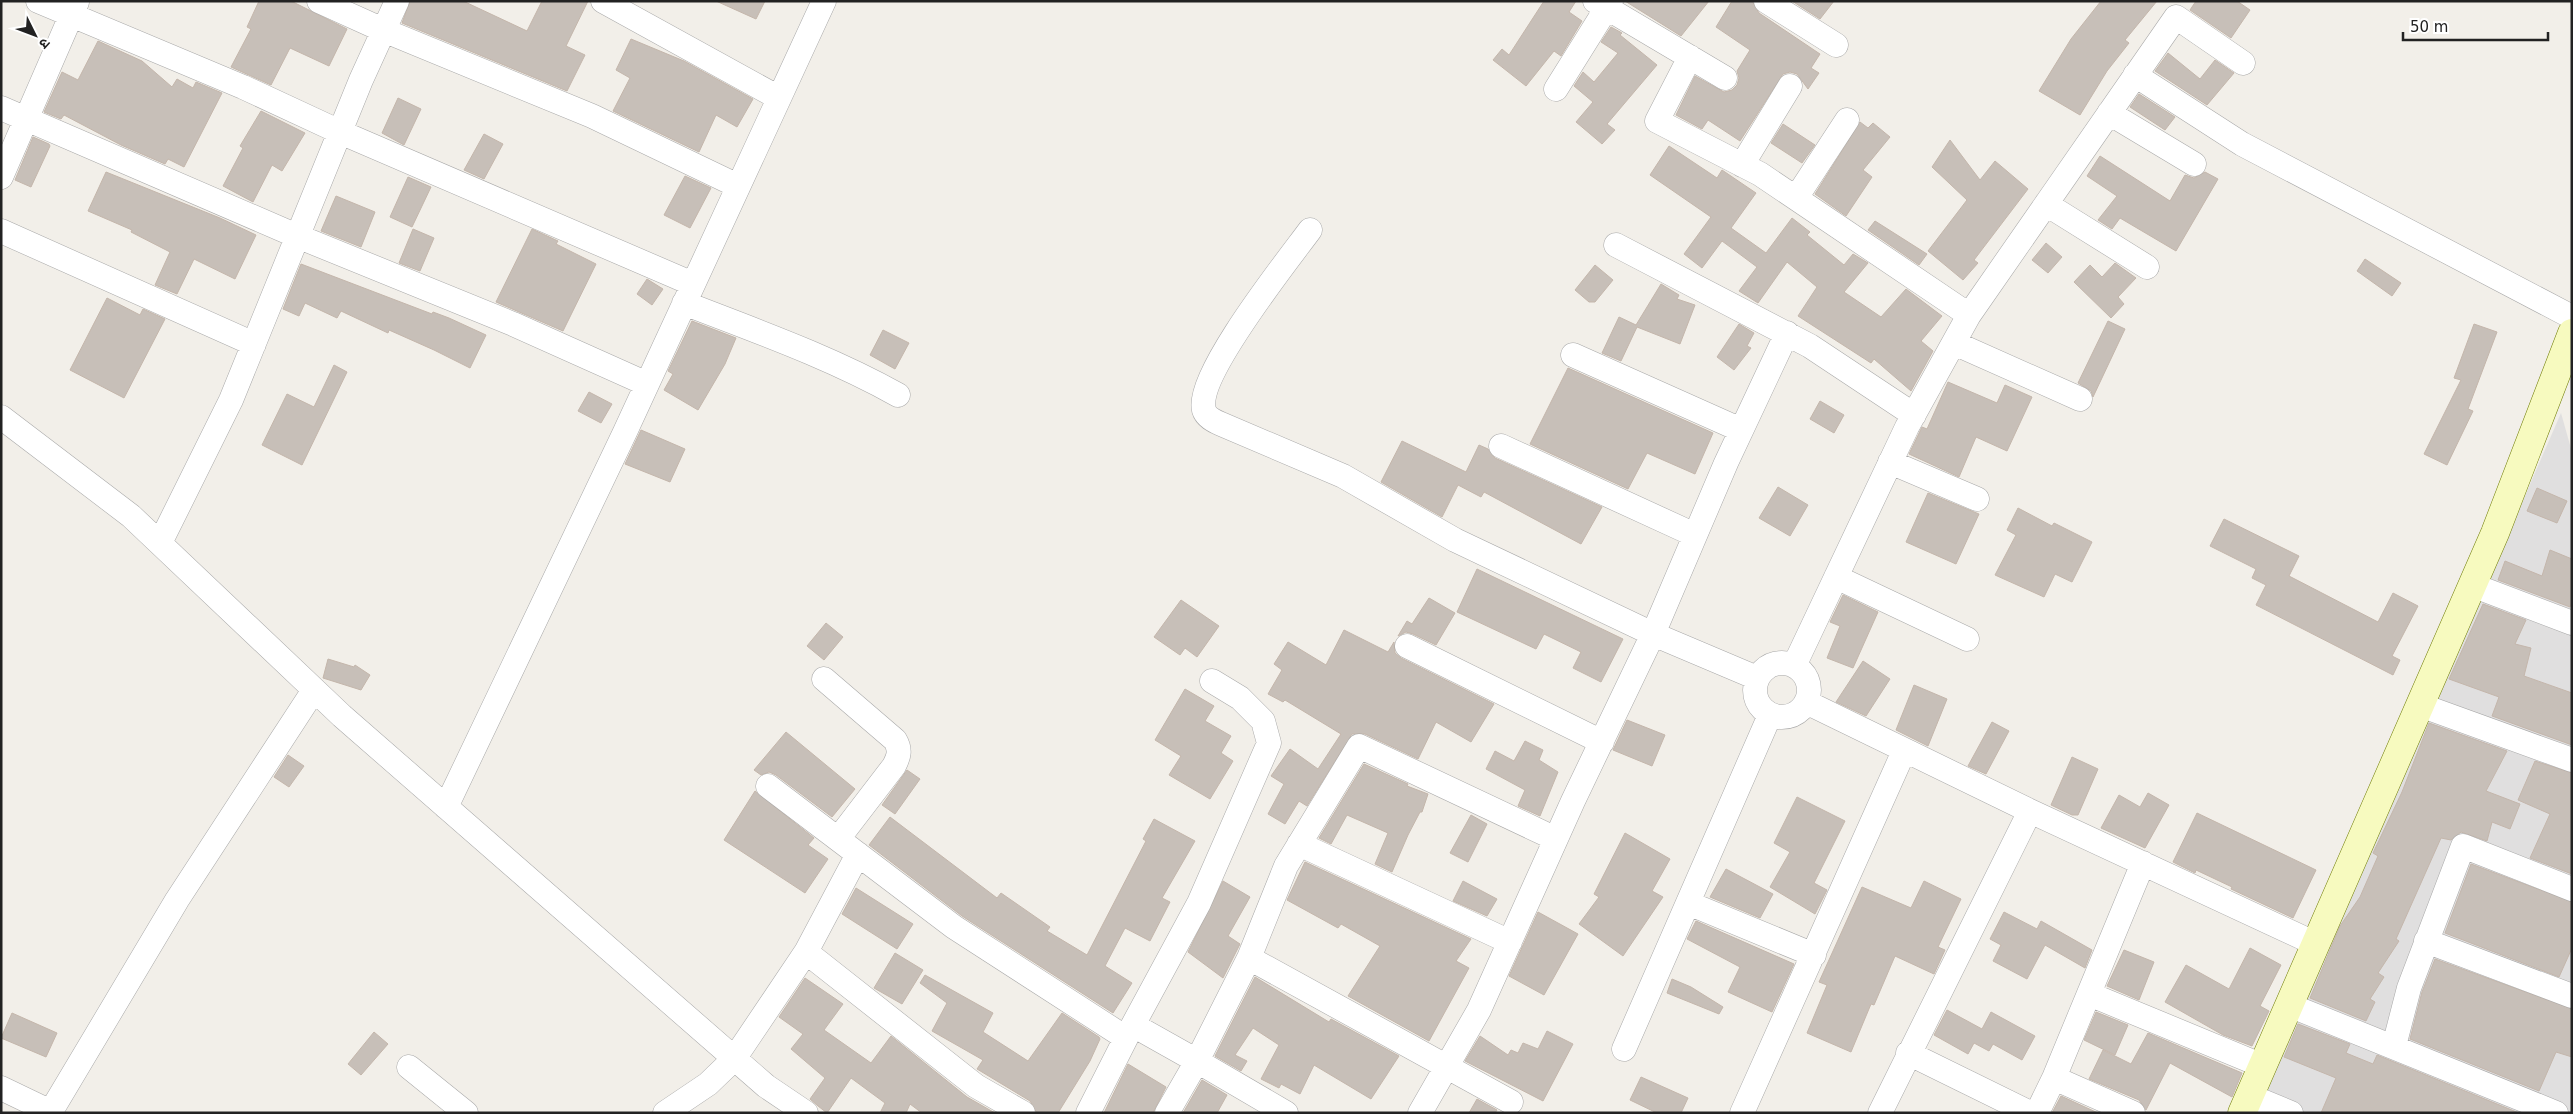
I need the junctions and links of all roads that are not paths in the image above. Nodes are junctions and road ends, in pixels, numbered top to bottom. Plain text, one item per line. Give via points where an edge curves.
1 (38, 1) edge
2 (319, 1) edge
3 (397, 1) edge
4 (603, 1) edge
5 (824, 1) edge
6 (1766, 1) edge
7 (1604, 3) edge
8 (74, 9) edge
9 (383, 30) junction
10 (1836, 45) dead end
11 (1690, 56) junction
12 (2243, 63) dead end
13 (2136, 75) junction
14 (1725, 78) dead end
15 (1790, 86) dead end
16 (1556, 90) dead end
17 (779, 98) junction
18 (1, 108) edge
19 (2109, 113) junction
20 (26, 119) junction
21 (1847, 120) dead end
22 (340, 132) junction
23 (2194, 164) dead end
24 (1742, 165) junction
25 (1, 177) edge
26 (738, 186) junction
27 (1796, 198) junction
28 (2046, 204) junction
29 (1310, 230) dead end
30 (1, 231) edge
31 (297, 236) junction
32 (1616, 245) dead end
33 (2147, 267) dead end
34 (688, 294) junction
35 (1969, 316) junction
36 (2572, 317) edge
37 (1787, 333) junction
38 (2572, 333) edge
39 (1954, 343) junction
40 (254, 344) junction
41 (1574, 355) dead end
42 (647, 384) junction
43 (898, 395) dead end
44 (2080, 399) dead end
45 (1914, 415) junction
46 (1, 417) edge
47 (1741, 430) junction
48 (1501, 446) dead end
49 (1890, 462) junction
50 (1977, 499) dead end
51 (1695, 535) junction
52 (160, 543) junction
53 (1836, 577) junction
54 (2472, 585) junction
55 (2572, 624) edge
56 (1653, 634) junction
57 (1966, 639) dead end
58 (1406, 646) dead end
59 (1794, 666) junction
60 (1757, 678) junction
61 (824, 679) dead end
62 (1212, 682) dead end
63 (314, 690) junction
64 (1806, 702) junction
65 (2420, 705) junction
66 (1770, 715) junction
67 (1602, 742) junction
68 (1904, 751) junction
69 (2572, 760) edge
70 (768, 786) dead end
71 (446, 807) junction
72 (2030, 811) junction
73 (838, 839) junction
74 (1556, 839) junction
75 (1299, 844) junction
76 (858, 854) junction
77 (2143, 864) junction
78 (2572, 889) edge
79 (1688, 903) junction
80 (2426, 941) junction
81 (1510, 942) junction
82 (2316, 944) junction
83 (806, 952) junction
84 (1814, 955) junction
85 (1249, 958) junction
86 (2089, 994) junction
87 (2572, 996) edge
88 (2289, 1005) junction
89 (1130, 1032) junction
90 (2394, 1046) junction
91 (1624, 1049) dead end
92 (1908, 1053) junction
93 (734, 1058) junction
94 (1197, 1061) junction
95 (1447, 1066) junction
96 (2263, 1066) junction
97 (409, 1068) dead end
98 (2054, 1078) junction
99 (1, 1088) edge
100 (1511, 1102) dead end
101 (2246, 1104) edge
102 (50, 1112) edge
103 (466, 1113) edge
104 (665, 1113) edge
105 (806, 1113) edge
106 (1022, 1113) edge
107 (1088, 1113) edge
108 (1167, 1113) edge
109 (1286, 1113) edge
110 (1420, 1113) edge
111 (1742, 1113) edge
112 (1880, 1113) edge
113 (2030, 1113) edge
114 (2037, 1113) edge
115 (2133, 1113) edge
116 (2291, 1113) edge
117 (2556, 1113) edge

1 - 8 street
2 - 9 street
3 - 9 street
4 - 17 street
5 - 17 street
6 - 10 street
7 - 11 street
7 - 16 street
8 - 20 street
8 - 22 street
9 - 22 street
9 - 26 street via 592,116
11 - 14 street
11 - 24 street via 1656,120
12 - 13 street via 2176,17
13 - 19 street
13 - 36 street via 2242,144
15 - 24 street
17 - 26 street
18 - 20 street
19 - 23 street
19 - 28 street
20 - 25 street
20 - 31 street
21 - 27 street
22 - 31 street
22 - 34 street
24 - 27 street
26 - 34 street
27 - 35 street
28 - 33 street
28 - 35 street
29 - 56 street via 1232,338 1207,386 1203,408 1206,414 1221,424 1343,476 1455,540
30 - 40 street
31 - 40 street
31 - 42 street via 513,324
32 - 37 street
34 - 42 street
34 - 43 street
35 - 39 street
37 - 45 street
37 - 47 street
38 - 54 street
39 - 44 street
39 - 45 street
40 - 52 street
41 - 47 street
42 - 71 street
45 - 49 street
46 - 52 street via 131,516
47 - 51 street
48 - 51 street
49 - 50 street
49 - 53 street
51 - 56 street
52 - 63 street
53 - 57 street
53 - 59 street
54 - 55 street
54 - 65 street
56 - 60 street
56 - 67 street
58 - 67 street
59 - 60 street via 1777,663 1762,671
59 - 64 street via 1801,671 1809,686
60 - 66 street via 1755,695 1762,710
61 - 73 street via 895,740 899,748 894,766
62 - 89 street via 1240,698 1263,721 1269,743 1199,903
63 - 71 street
63 - 102 street via 176,900
64 - 66 street via 1794,715 1786,718
64 - 68 street
65 - 69 street
65 - 82 street
66 - 79 street
67 - 74 street
68 - 72 street
68 - 84 street
70 - 73 street
71 - 93 street
72 - 77 street
72 - 92 street
73 - 76 street
74 - 75 street via 1359,746
74 - 81 street
75 - 81 street
75 - 85 street via 1286,866
76 - 83 street
76 - 89 street via 954,927
77 - 82 street
77 - 86 street
78 - 80 street via 2463,846
79 - 84 street
79 - 91 street
80 - 87 street
80 - 90 street via 2408,988
81 - 95 street via 1479,1010
82 - 88 street
83 - 93 street
83 - 106 street via 976,1086
84 - 111 street
85 - 94 street
85 - 95 street
86 - 96 street
86 - 98 street
88 - 90 street
88 - 96 street
89 - 94 street
89 - 107 street
90 - 117 street
92 - 112 street
92 - 113 street
93 - 104 street via 708,1084
93 - 105 street via 766,1086
94 - 108 street
94 - 109 street
95 - 100 street
95 - 110 street
96 - 101 street
97 - 103 street
98 - 114 street
98 - 115 street
99 - 102 street
101 - 116 street

